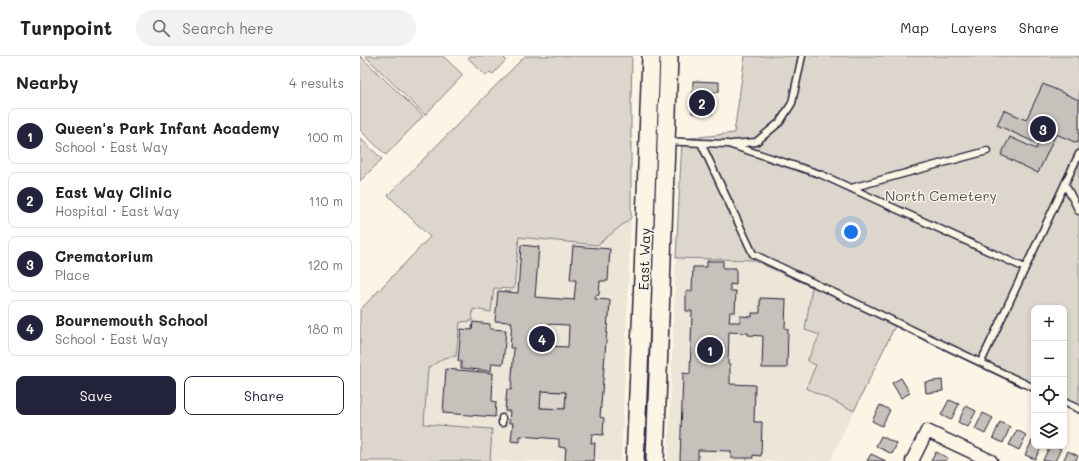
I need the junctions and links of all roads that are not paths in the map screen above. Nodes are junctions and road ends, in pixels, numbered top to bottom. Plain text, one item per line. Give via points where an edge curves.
1 (651, 56) edge
2 (669, 56) edge
3 (802, 56) edge
4 (666, 141) junction
5 (701, 143) junction
6 (728, 144) junction
7 (987, 151) dead end
8 (1079, 154) edge
9 (655, 183) junction
10 (1065, 184) junction
11 (851, 188) junction
12 (1079, 210) edge
13 (1025, 268) junction
14 (651, 303) junction
15 (981, 362) junction
16 (1031, 387) edge
17 (1067, 403) edge
18 (1079, 409) edge
19 (635, 461) edge
20 (655, 461) edge
21 (912, 461) edge
22 (991, 461) edge

1 - 9 street, East Way
2 - 4 street, East Way
3 - 6 lane via 792,103 780,122 756,142
4 - 5 lane
4 - 9 street, East Way
5 - 6 lane
5 - 15 lane via 753,254
6 - 11 lane via 820,174
7 - 11 lane
8 - 10 lane
9 - 14 street, East Way
10 - 12 lane
10 - 13 lane
11 - 13 lane
13 - 15 lane
14 - 19 street, East Way
14 - 20 street, East Way
15 - 16 lane
17 - 18 lane
21 - 22 street via 926,430

